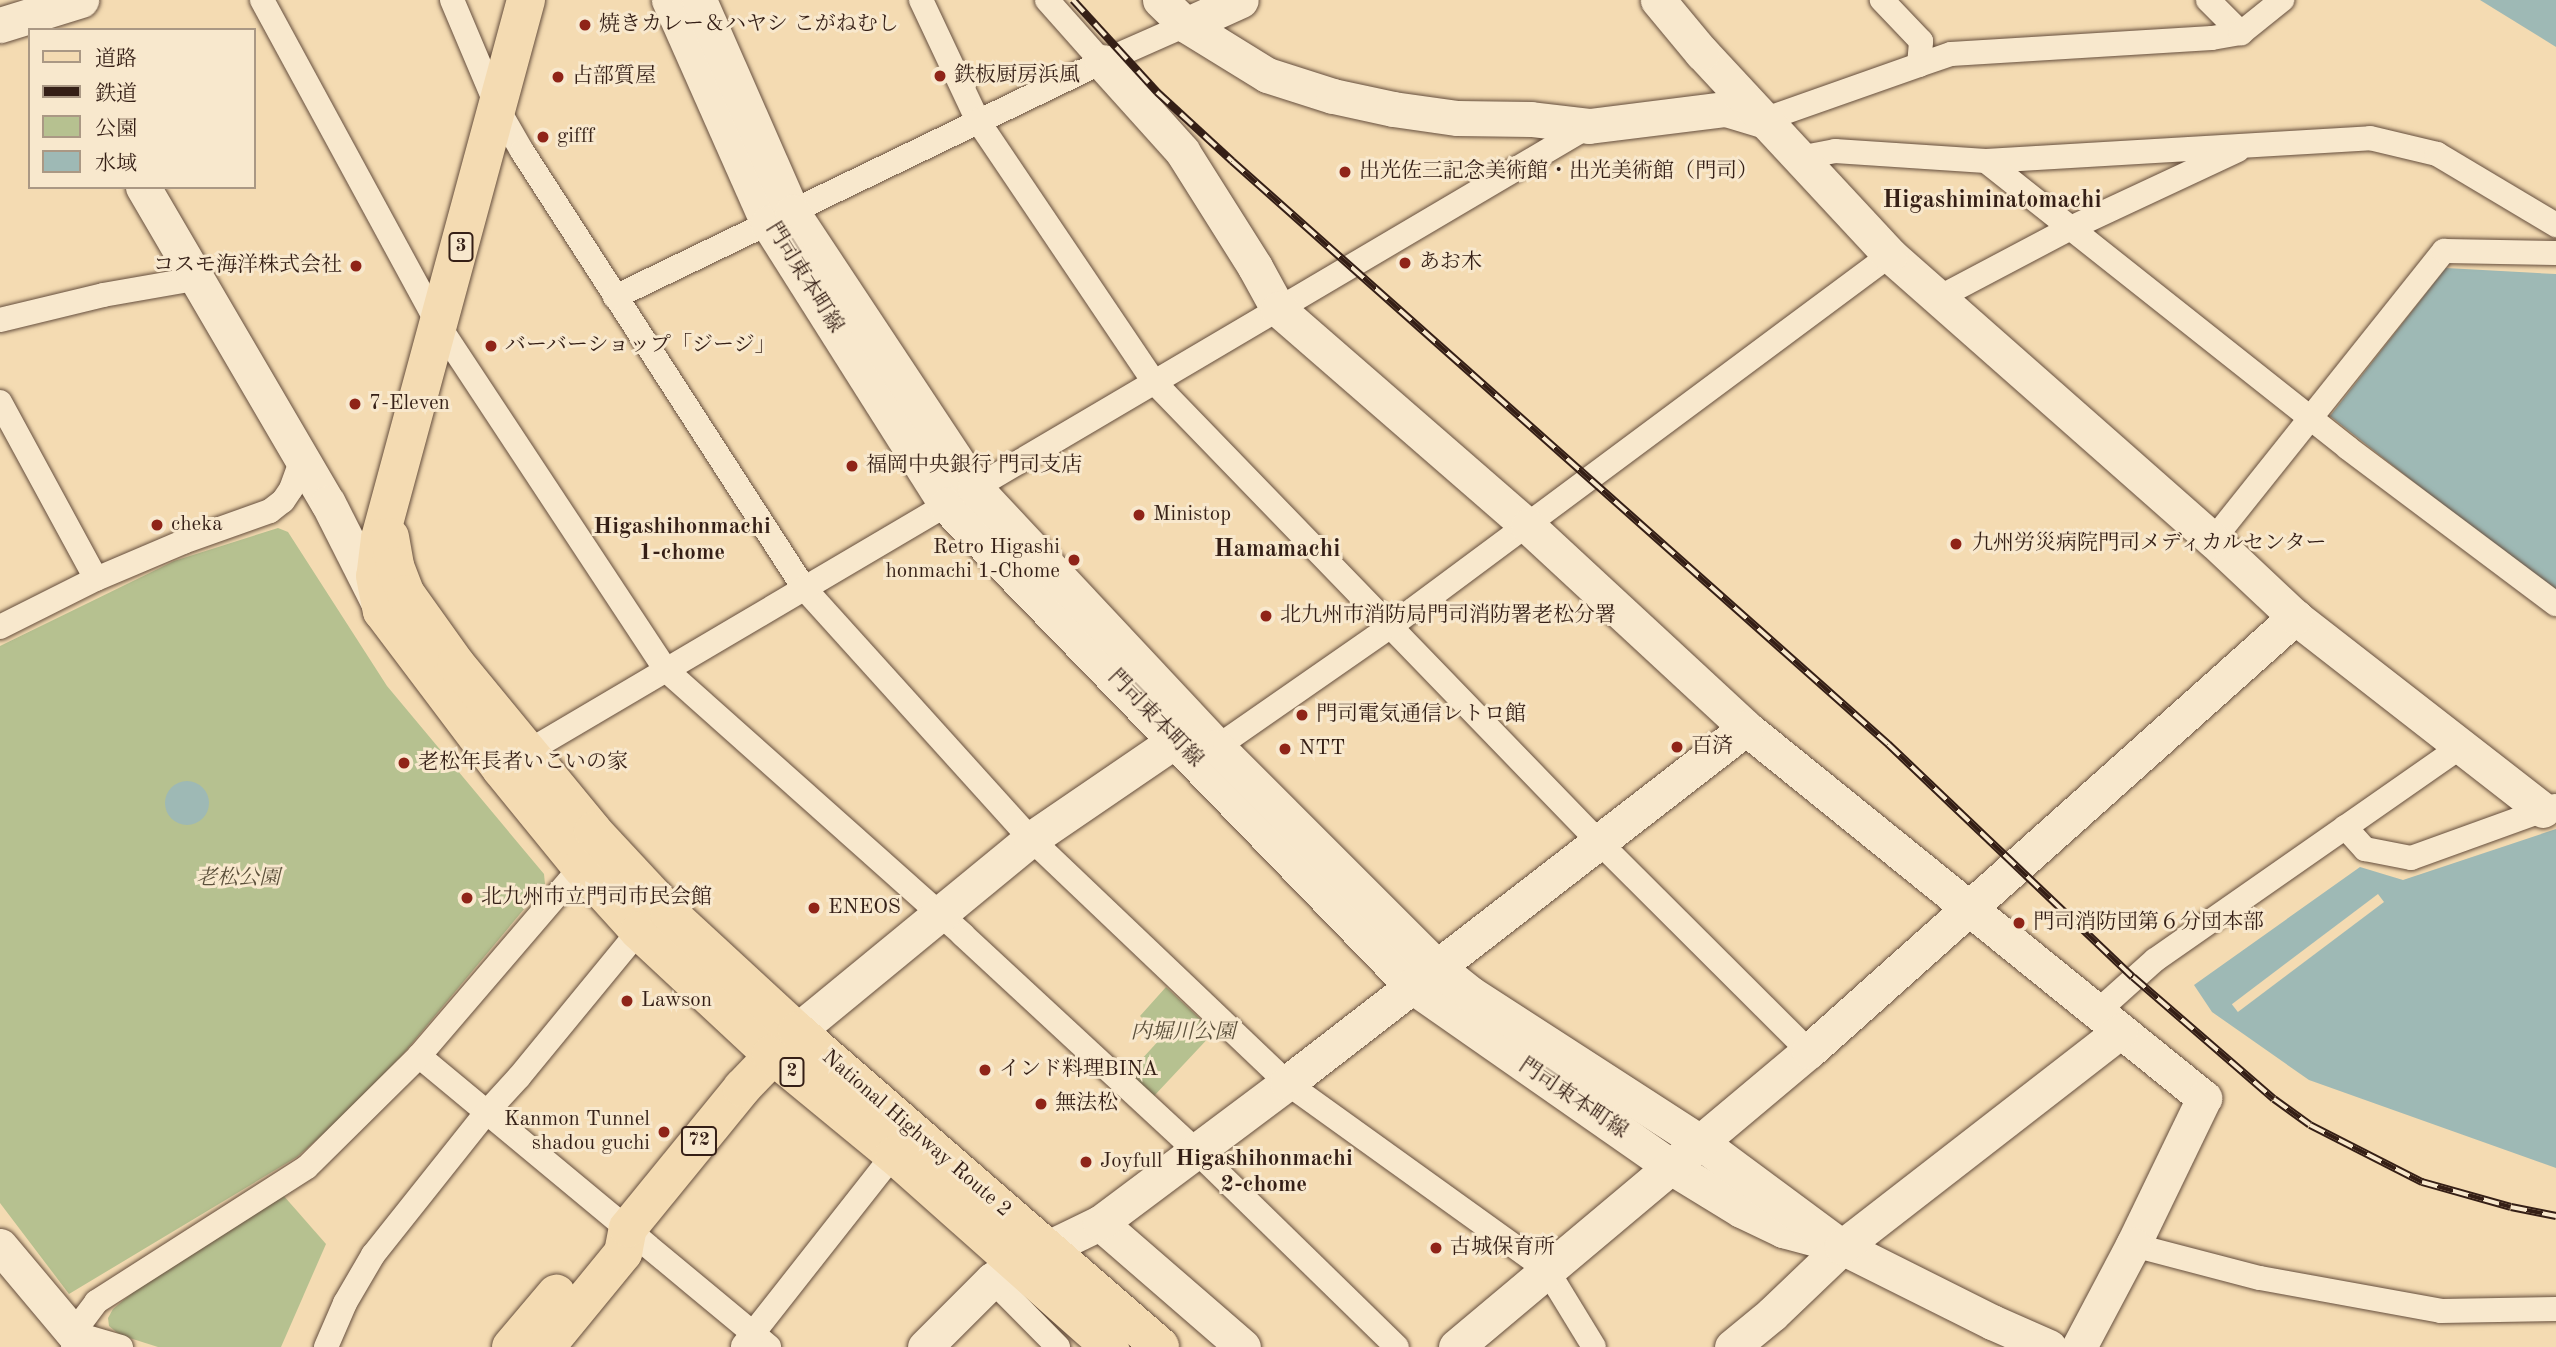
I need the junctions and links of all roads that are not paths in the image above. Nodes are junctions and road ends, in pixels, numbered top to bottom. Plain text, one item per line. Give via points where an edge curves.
1 (262, 0) edge
2 (452, 0) edge
3 (526, 0) edge
4 (669, 0) edge
5 (699, 0) edge
6 (921, 0) edge
7 (1047, 0) edge
8 (1160, 0) edge
9 (1241, 0) edge
10 (1658, 0) edge
11 (1882, 0) edge
12 (2208, 0) edge
13 (2283, 0) edge
14 (66, 9) edge
15 (0, 25) edge
16 (1186, 25) junction
17 (2241, 33) junction
18 (1102, 62) junction
19 (1919, 65) junction
20 (499, 111) junction
21 (1763, 120) junction
22 (978, 121) junction
23 (1589, 126) junction
24 (2252, 143) junction
25 (1799, 158) junction
26 (1986, 161) junction
27 (144, 189) edge
28 (780, 217) junction
29 (2556, 225) edge
30 (2071, 228) junction
31 (2556, 253) edge
32 (1890, 255) junction
33 (195, 279) junction
34 (614, 297) junction
35 (1940, 298) junction
36 (1278, 309) junction
37 (0, 320) edge
38 (439, 326) junction
39 (1154, 382) junction
40 (0, 402) edge
41 (2312, 419) junction
42 (302, 458) junction
43 (394, 493) junction
44 (960, 496) junction
45 (328, 503) junction
46 (1528, 526) junction
47 (2213, 541) junction
48 (376, 559) junction
49 (96, 579) junction
50 (804, 588) junction
51 (394, 603) junction
52 (2556, 604) edge
53 (2295, 617) junction
54 (0, 626) edge
55 (1391, 626) junction
56 (666, 670) junction
57 (1745, 728) junction
58 (1176, 740) junction
59 (1217, 747) junction
60 (2460, 747) junction
61 (527, 752) junction
62 (2549, 808) edge
63 (2345, 827) junction
64 (593, 831) junction
65 (1031, 839) junction
66 (1600, 842) junction
67 (621, 862) junction
68 (581, 867) junction
69 (1967, 907) junction
70 (940, 914) junction
71 (639, 931) junction
72 (1425, 976) junction
73 (2108, 1021) junction
74 (784, 1043) junction
75 (1809, 1051) junction
76 (419, 1056) junction
77 (1287, 1083) junction
78 (486, 1112) junction
79 (1700, 1142) junction
80 (903, 1143) junction
81 (1195, 1150) junction
82 (1671, 1167) junction
83 (1100, 1223) junction
84 (628, 1228) junction
85 (2133, 1245) junction
86 (0, 1246) edge
87 (1842, 1247) junction
88 (1018, 1264) junction
89 (1547, 1270) junction
90 (2556, 1309) edge
91 (73, 1340) edge
92 (755, 1343) edge
93 (2041, 1346) edge
94 (121, 1347) edge
95 (326, 1347) edge
96 (512, 1347) edge
97 (546, 1347) edge
98 (925, 1347) edge
99 (1058, 1347) edge
100 (1110, 1347) edge
101 (1160, 1347) edge
102 (1243, 1347) edge
103 (1397, 1347) edge
104 (1456, 1347) edge
105 (1594, 1347) edge
106 (1732, 1347) edge
107 (2079, 1347) edge

1 - 38 street
2 - 20 street
3 - 20 main road, 3
4 - 28 street, 門司東本町線
5 - 28 street, 門司東本町線
6 - 22 street
7 - 18 street
8 - 16 street
9 - 16 street
10 - 21 street
11 - 19 street via 1921,41
12 - 17 street
13 - 17 street
14 - 15 street
16 - 18 street
16 - 23 street via 1268,75 1333,96 1457,118
17 - 19 street via 1951,54
18 - 22 street
18 - 36 street via 1182,151
19 - 21 street
20 - 34 street
20 - 38 main road, 3
21 - 23 street via 1726,109
21 - 25 street
22 - 28 street
22 - 39 street
23 - 36 street
24 - 26 street
24 - 29 street via 2370,138 2437,155
24 - 30 street
25 - 26 street via 1835,151
25 - 32 street
26 - 30 street
27 - 33 street
28 - 34 street
28 - 44 street, 門司東本町線
30 - 35 street
30 - 41 street
31 - 41 street via 2444,251
32 - 35 street
32 - 46 street
33 - 37 street
33 - 42 street
34 - 50 street
35 - 47 street
36 - 39 street
36 - 46 street
38 - 43 main road, 3
38 - 56 street
39 - 44 street
39 - 55 street
40 - 49 street
41 - 47 street
41 - 52 street
42 - 45 street
42 - 49 street via 291,489 270,511
43 - 48 main road, 3
43 - 51 main road, 3 via 390,525
44 - 50 street
44 - 58 street, 門司東本町線
44 - 59 street, 門司東本町線
45 - 48 street
45 - 51 street
46 - 55 street
46 - 57 street
47 - 53 street
48 - 51 main road, 3 via 377,592
49 - 54 street
50 - 56 street
50 - 65 street
51 - 61 main road, National Highway Route 2 / 2 via 456,664
51 - 68 main road, National Highway Route 2 / 2 via 501,769
53 - 60 street
53 - 69 street
55 - 59 street
55 - 66 street
56 - 61 street
56 - 70 street
57 - 66 street
57 - 69 street
58 - 59 street
58 - 65 street
58 - 72 street, 門司東本町線
59 - 72 street, 門司東本町線
60 - 62 street
60 - 63 street
61 - 64 main road, National Highway Route 2 / 2
62 - 63 street via 2412,858 2365,849
63 - 73 street via 2155,960
64 - 67 main road, National Highway Route 2 / 2
64 - 68 street
65 - 70 street
65 - 77 street
66 - 72 street
66 - 75 street
67 - 68 street via 606,860
67 - 74 main road, National Highway Route 2 / 2
68 - 71 main road, National Highway Route 2 / 2
68 - 76 street
69 - 73 street
69 - 75 street
70 - 74 street
70 - 81 street
71 - 74 main road, National Highway Route 2 / 2
71 - 78 street
72 - 77 street
72 - 79 street, 門司東本町線 via 1471,994
72 - 82 street, 門司東本町線
73 - 85 street via 2204,1098
73 - 87 street
74 - 80 main road, National Highway Route 2 / 2
74 - 84 main road, 72
75 - 79 street
76 - 78 street
76 - 91 street via 307,1167 96,1302
77 - 81 street
77 - 89 street
78 - 84 street
78 - 95 street via 373,1255
79 - 82 street
79 - 87 street, 門司東本町線
80 - 88 main road, National Highway Route 2 / 2
80 - 92 street
81 - 83 street
81 - 103 street
82 - 87 street, 門司東本町線 via 1783,1230
82 - 89 street
83 - 88 street
83 - 102 street
84 - 92 street
84 - 96 main road, 72 via 603,1238
84 - 97 main road, 72 via 623,1253
85 - 90 street via 2260,1279 2441,1311
85 - 107 street
86 - 91 street
87 - 93 street, 門司東本町線
87 - 106 street
88 - 98 street
88 - 99 street
88 - 100 main road, National Highway Route 2 / 2
88 - 101 main road, National Highway Route 2 / 2
89 - 104 street
89 - 105 street
91 - 94 street

